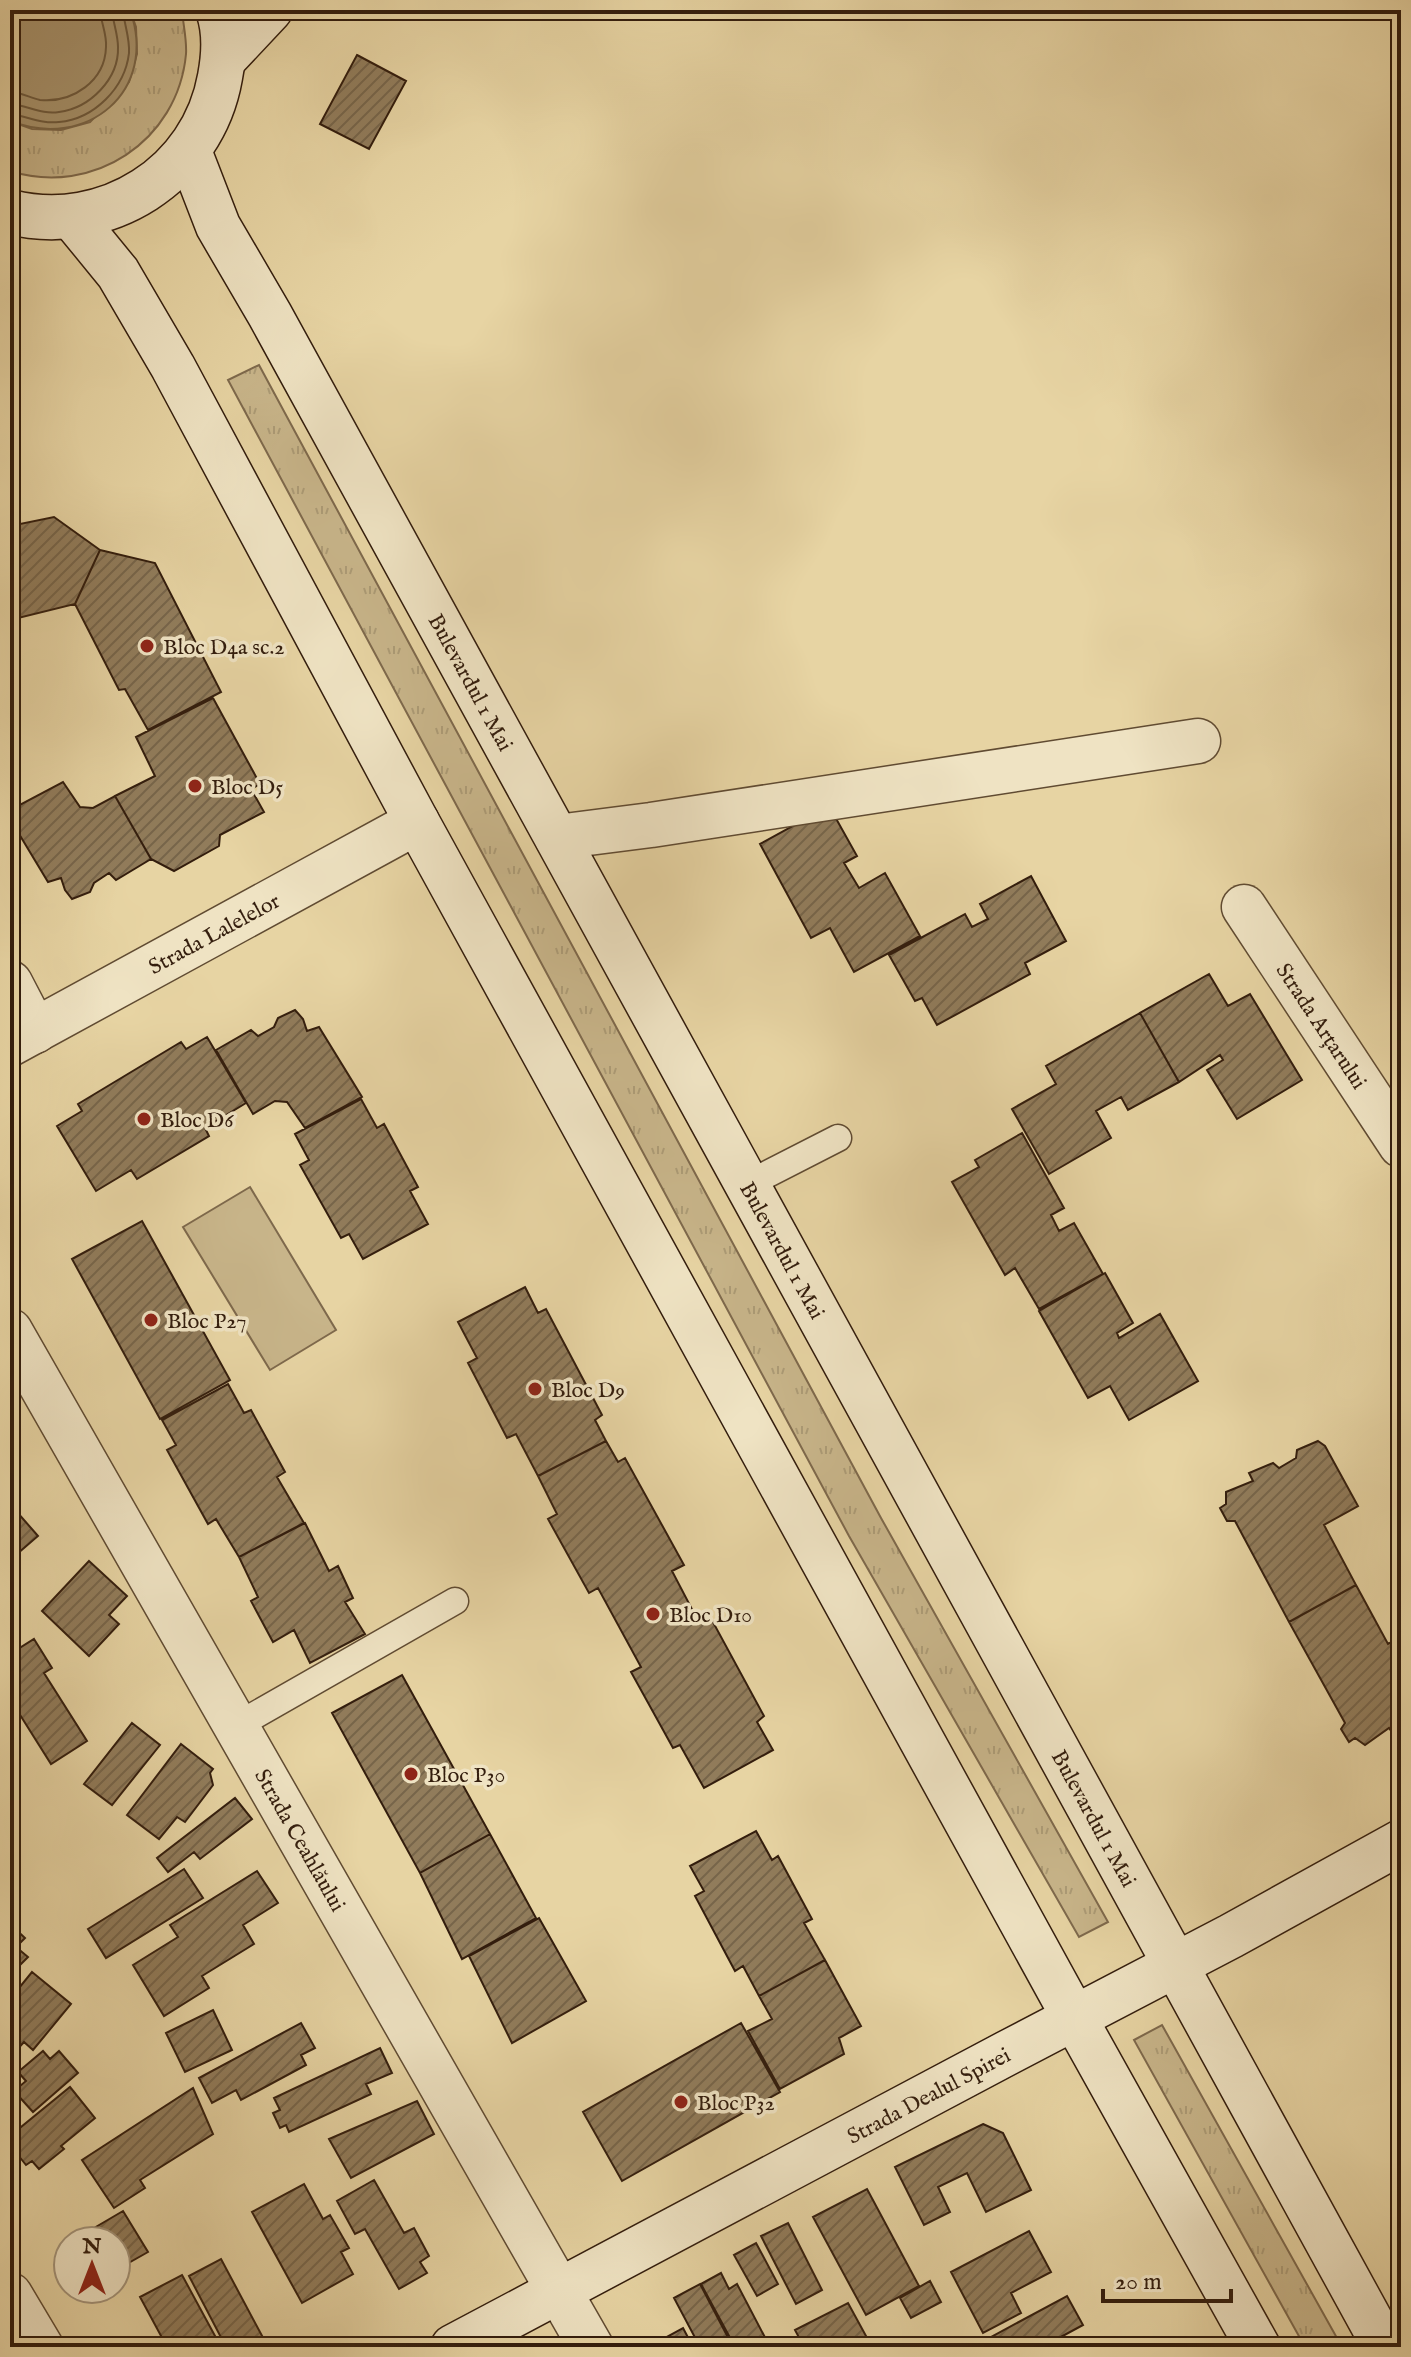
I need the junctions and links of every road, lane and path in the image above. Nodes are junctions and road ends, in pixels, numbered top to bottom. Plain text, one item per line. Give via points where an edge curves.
1 (218, 10) edge
2 (270, 10) edge
3 (223, 60) junction
4 (189, 151) junction
5 (10, 212) edge
6 (73, 218) junction
7 (1198, 741) dead end
8 (417, 822) junction
9 (557, 837) junction
10 (1244, 907) dead end
11 (10, 983) edge
12 (22, 1038) edge
13 (838, 1138) dead end
14 (1401, 1145) edge
15 (748, 1184) junction
16 (10, 1331) edge
17 (455, 1601) dead end
18 (236, 1726) junction
19 (1401, 1842) edge
20 (1175, 1965) junction
21 (1075, 2019) junction
22 (558, 2290) junction
23 (10, 2295) edge
24 (41, 2347) edge
25 (453, 2347) edge
26 (591, 2347) edge
27 (1258, 2347) edge
28 (1385, 2347) edge

1 - 3 main road
2 - 3 main road
3 - 4 main road via 206,122
4 - 6 main road via 138,196
4 - 9 main road, Bulevardul 1 Mai via 218,226
5 - 6 main road
6 - 8 main road via 118,273 173,367
7 - 9 main road
8 - 12 main road, Strada Lalelelor
8 - 21 main road
9 - 15 main road, Bulevardul 1 Mai
10 - 14 main road, Strada Arțarului
11 - 12 main road
13 - 15 lane
15 - 20 main road, Bulevardul 1 Mai
16 - 18 main road, Strada Ceahlăului
17 - 18 lane
18 - 22 main road, Strada Ceahlăului
19 - 20 main road, Strada Dealul Spirei
20 - 21 main road, Strada Dealul Spirei
20 - 28 main road, Bulevardul 1 Mai
21 - 22 main road, Strada Dealul Spirei
21 - 27 main road
22 - 25 main road, Strada Dealul Spirei
22 - 26 main road, Strada Ceahlăului
23 - 24 main road

